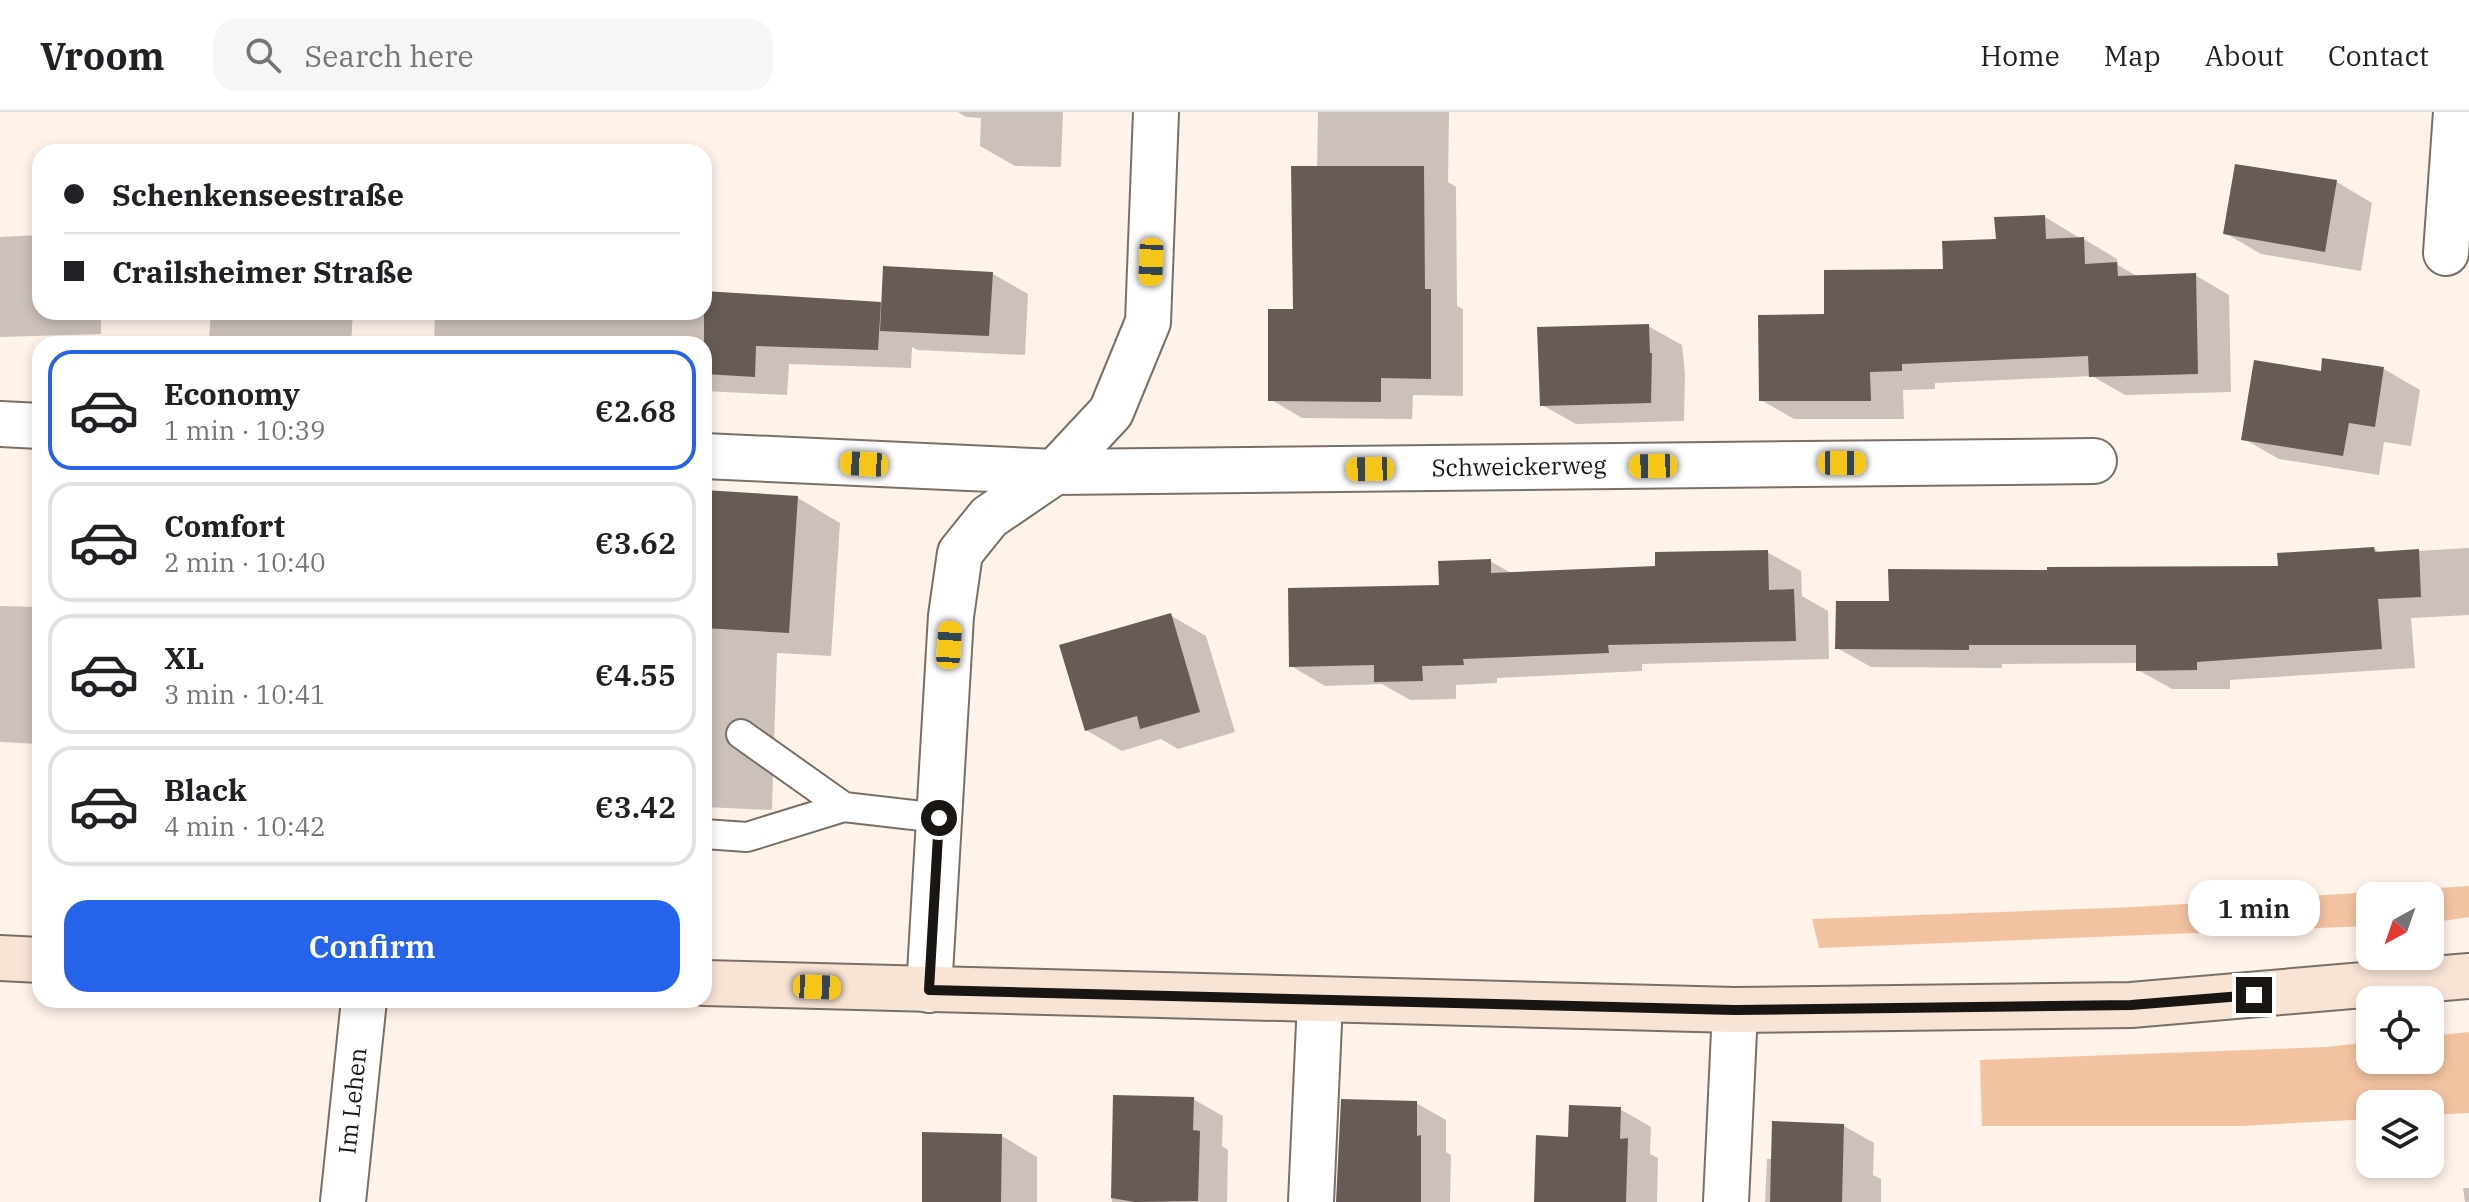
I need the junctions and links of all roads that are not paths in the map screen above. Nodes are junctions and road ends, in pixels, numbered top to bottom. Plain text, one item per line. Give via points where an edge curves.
1 (1156, 112) edge
2 (2456, 112) edge
3 (2446, 253) dead end
4 (0, 424) edge
5 (32, 426) edge
6 (712, 456) edge
7 (2094, 461) dead end
8 (1055, 472) junction
9 (741, 734) dead end
10 (844, 807) junction
11 (939, 818) junction
12 (712, 835) edge
13 (0, 958) edge
14 (32, 960) edge
15 (2469, 976) edge
16 (712, 983) edge
17 (929, 990) junction
18 (1320, 1001) junction
19 (363, 1008) edge
20 (1735, 1010) junction
21 (343, 1202) edge
22 (1311, 1202) edge
23 (1726, 1202) edge

1 - 8 street via 1148,322 1111,412
2 - 3 street
4 - 5 street
6 - 8 street, Schweickerweg
7 - 8 street, Schweickerweg
8 - 11 street via 989,517 960,553
9 - 10 lane
10 - 11 lane
10 - 12 lane via 747,837
11 - 17 street
13 - 14 main road
15 - 20 main road via 2131,1005
16 - 17 main road
17 - 18 main road
18 - 20 main road
18 - 22 street
19 - 21 street, Im Lehen
20 - 23 street

